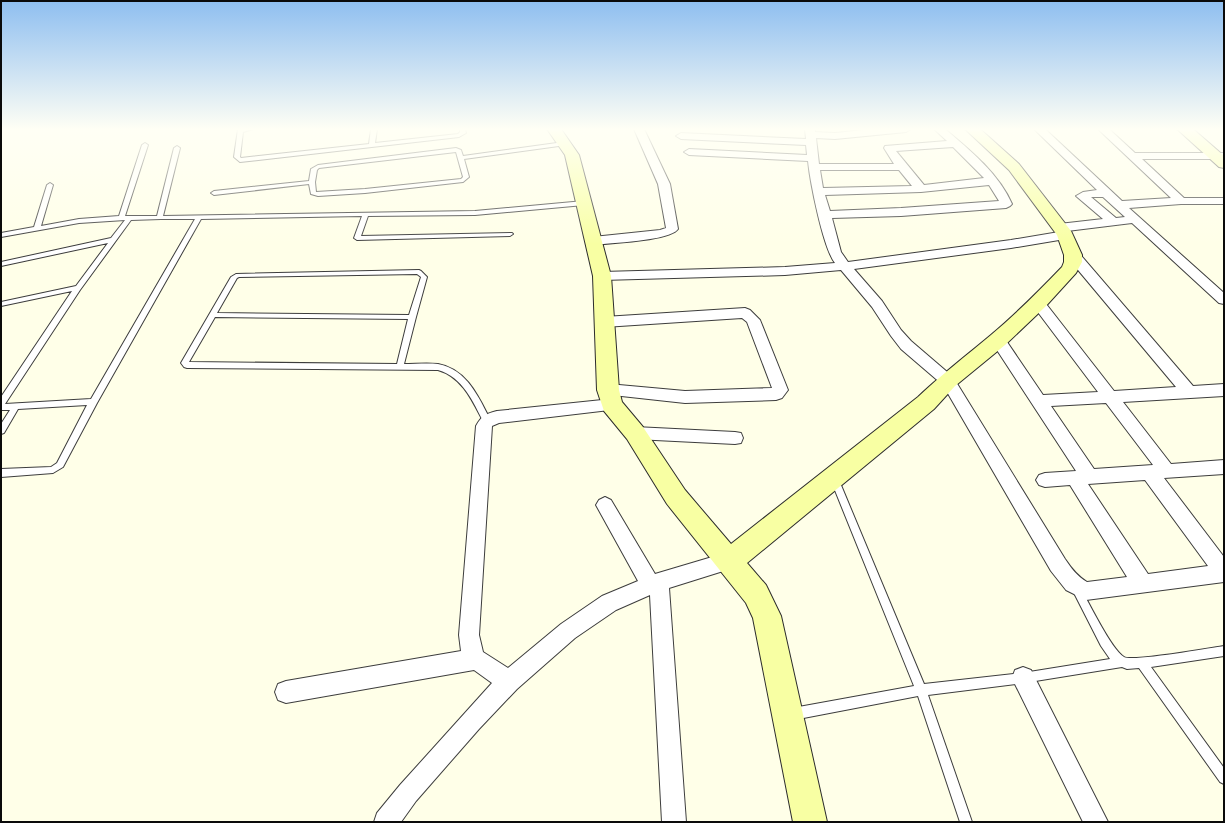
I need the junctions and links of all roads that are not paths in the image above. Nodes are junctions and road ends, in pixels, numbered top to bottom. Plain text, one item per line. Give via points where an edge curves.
1 (138, 167) edge
2 (172, 167) edge
3 (317, 167) edge
4 (463, 167) edge
5 (575, 167) edge
6 (657, 167) edge
7 (813, 167) edge
8 (902, 167) edge
9 (980, 167) edge
10 (1014, 167) edge
11 (1079, 167) edge
12 (1145, 167) edge
13 (991, 181) junction
14 (312, 182) junction
15 (50, 185) dead end
16 (921, 189) junction
17 (818, 192) junction
18 (214, 193) dead end
19 (1106, 193) junction
20 (1181, 200) junction
21 (1224, 201) edge
22 (584, 203) junction
23 (1119, 205) junction
24 (365, 215) junction
25 (825, 215) junction
26 (199, 217) junction
27 (121, 218) junction
28 (129, 218) junction
29 (159, 218) junction
30 (1134, 218) junction
31 (1113, 221) junction
32 (38, 228) junction
33 (1062, 232) junction
34 (1, 234) edge
35 (510, 234) dead end
36 (112, 240) junction
37 (593, 241) junction
38 (1074, 255) junction
39 (1, 264) edge
40 (844, 266) junction
41 (602, 276) junction
42 (78, 288) junction
43 (1224, 300) edge
44 (1038, 303) junction
45 (1, 304) edge
46 (213, 315) junction
47 (412, 317) junction
48 (604, 322) junction
49 (998, 340) junction
50 (400, 366) junction
51 (948, 381) junction
52 (1224, 390) edge
53 (1189, 392) junction
54 (1110, 396) junction
55 (610, 397) junction
56 (1039, 401) junction
57 (93, 402) junction
58 (1, 403) edge
59 (16, 406) junction
60 (1, 407) edge
61 (487, 421) junction
62 (1, 432) edge
63 (635, 433) junction
64 (735, 438) dead end
65 (1224, 467) edge
66 (1159, 472) junction
67 (1, 473) edge
68 (1082, 477) junction
69 (834, 478) junction
70 (1045, 480) dead end
71 (605, 505) dead end
72 (729, 561) junction
73 (1224, 573) edge
74 (655, 584) junction
75 (1143, 584) junction
76 (1075, 587) junction
77 (1224, 651) edge
78 (476, 660) junction
79 (1122, 662) junction
80 (1142, 663) junction
81 (1023, 678) junction
82 (509, 681) junction
83 (921, 690) junction
84 (286, 692) dead end
85 (788, 714) junction
86 (1224, 778) edge
87 (386, 822) edge
88 (674, 822) edge
89 (810, 822) edge
90 (966, 822) edge
91 (1096, 822) edge

1 - 27 lane
2 - 29 lane
3 - 14 lane via 314,169
4 - 14 lane via 466,177 462,180 364,191 318,194 313,192
5 - 22 street
6 - 37 street via 664,184 672,229 660,234
7 - 17 street
8 - 16 street
9 - 13 street
10 - 33 street
11 - 19 street
12 - 20 street
13 - 16 street
13 - 25 street via 1006,204
14 - 18 lane
15 - 32 lane
16 - 17 street
17 - 25 street
19 - 23 street
19 - 31 street via 1082,196
20 - 21 street
20 - 23 street
22 - 24 lane via 475,213
22 - 37 street
23 - 30 street
24 - 26 lane
24 - 35 lane via 357,238
25 - 40 street via 835,252
26 - 29 lane
26 - 57 lane
27 - 28 lane
27 - 32 lane via 79,221
28 - 29 lane
28 - 36 lane
30 - 31 street
30 - 43 street
31 - 33 street
32 - 34 lane
33 - 38 street
33 - 40 street via 1011,244
36 - 39 lane
36 - 42 lane
37 - 41 street
38 - 44 street via 1070,269
38 - 53 street
40 - 41 street via 785,271
40 - 51 street via 878,304 906,345
41 - 48 street
42 - 45 lane
42 - 58 lane
44 - 49 street
44 - 54 street
46 - 47 lane
46 - 47 lane via 234,277 238,275 419,272 424,277
46 - 50 lane via 186,364
47 - 50 lane
48 - 55 street
48 - 55 street via 744,313 753,320 780,390 776,394 698,398
49 - 51 street
49 - 56 street
50 - 61 lane via 438,367 452,372 461,378
51 - 69 street via 926,403
51 - 76 street via 1058,565
52 - 53 street
53 - 54 street
54 - 56 street
54 - 66 street
55 - 61 street via 497,417
55 - 63 street
56 - 68 street
57 - 59 lane
57 - 67 lane via 62,462 56,468
59 - 60 lane
59 - 62 lane
61 - 78 street via 484,426 469,635 471,650
63 - 64 street
63 - 72 street via 676,497
65 - 66 street
66 - 68 street
66 - 73 street
68 - 70 street
68 - 75 street
69 - 72 street
69 - 83 lane
71 - 74 street
72 - 74 street
72 - 85 street via 756,594 767,616
73 - 75 street
74 - 82 street via 609,603 568,632
74 - 88 street
75 - 76 street via 1086,591
76 - 79 lane via 1105,642
77 - 80 lane
78 - 82 street
78 - 84 street
79 - 80 lane
79 - 81 lane
80 - 86 lane
81 - 83 lane
81 - 91 street
82 - 87 street via 408,793
83 - 85 lane
83 - 90 lane
85 - 89 street

